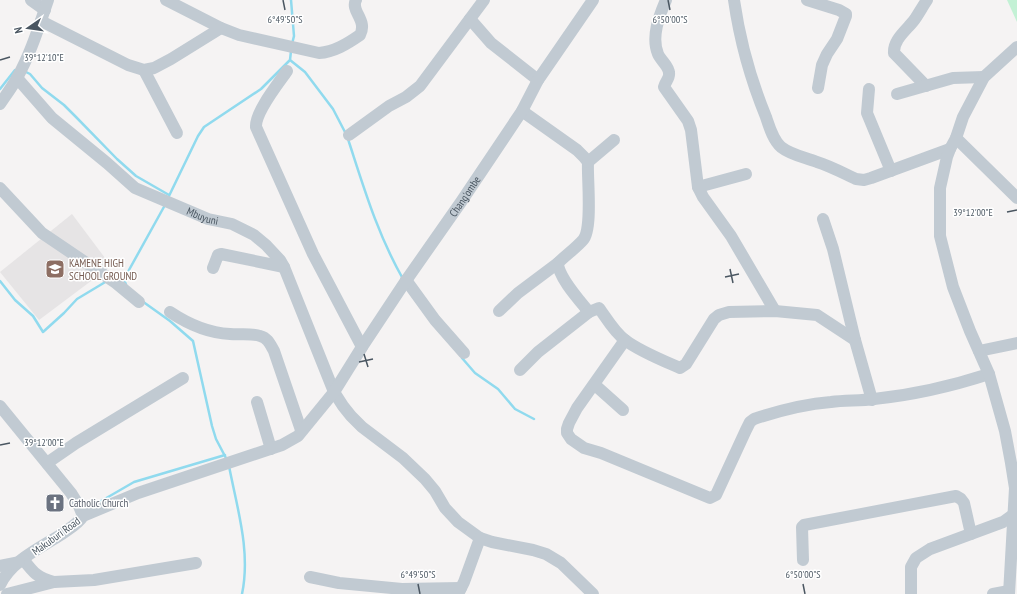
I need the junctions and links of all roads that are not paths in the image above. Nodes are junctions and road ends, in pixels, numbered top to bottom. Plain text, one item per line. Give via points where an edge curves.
1 (31, 0) edge
2 (166, 0) edge
3 (356, 0) edge
4 (484, 0) edge
5 (593, 0) edge
6 (666, 0) edge
7 (734, 0) edge
8 (806, 0) edge
9 (927, 0) edge
10 (45, 10) edge
11 (470, 19) junction
12 (221, 28) junction
13 (1017, 47) edge
14 (144, 70) junction
15 (287, 71) dead end
16 (984, 77) junction
17 (17, 78) junction
18 (538, 80) junction
19 (926, 86) junction
20 (818, 88) dead end
21 (869, 88) dead end
22 (897, 94) dead end
23 (0, 104) edge
24 (522, 111) junction
25 (177, 133) dead end
26 (349, 134) dead end
27 (956, 138) junction
28 (614, 140) dead end
29 (950, 150) junction
30 (588, 162) junction
31 (891, 171) junction
32 (746, 174) dead end
33 (698, 187) junction
34 (0, 188) edge
35 (1017, 198) edge
36 (823, 219) dead end
37 (558, 263) junction
38 (284, 267) junction
39 (214, 268) dead end
40 (406, 280) junction
41 (139, 302) dead end
42 (499, 311) dead end
43 (775, 311) junction
44 (170, 312) dead end
45 (589, 312) junction
46 (625, 340) junction
47 (855, 340) junction
48 (1017, 343) edge
49 (362, 348) junction
50 (979, 351) junction
51 (464, 353) dead end
52 (520, 370) dead end
53 (989, 374) junction
54 (183, 378) dead end
55 (595, 385) junction
56 (334, 392) junction
57 (872, 400) junction
58 (257, 402) dead end
59 (0, 406) edge
60 (623, 410) dead end
61 (301, 430) junction
62 (270, 450) junction
63 (47, 463) junction
64 (1015, 510) edge
65 (84, 516) junction
66 (971, 534) junction
67 (480, 538) junction
68 (803, 560) dead end
69 (21, 561) junction
70 (196, 563) dead end
71 (0, 566) edge
72 (310, 577) dead end
73 (54, 582) junction
74 (0, 585) edge
75 (459, 591) edge
76 (1009, 593) edge
77 (7, 594) edge
78 (593, 594) edge
79 (911, 594) edge
80 (993, 594) edge

1 - 10 street
2 - 12 street
3 - 12 street via 354,6 362,25 360,35 327,53 239,35
4 - 11 street
5 - 18 street, Chang'ombe
6 - 33 street via 656,31 656,48 670,75 664,87 688,121 691,130
7 - 31 street via 745,60 779,146 790,153 856,179 864,180
8 - 20 street via 846,14 837,39 822,65
9 - 19 street via 897,40 894,50
10 - 14 street via 128,65
10 - 17 street
11 - 18 street via 491,43
11 - 26 street via 420,86
12 - 14 street via 166,62
13 - 16 street
14 - 25 street
15 - 49 street via 264,104 256,126 313,254
16 - 19 street via 953,78
16 - 27 street via 963,117
17 - 23 street
17 - 38 street, Mbuyuni via 52,118 135,188 208,219 232,224 254,235
18 - 24 street, Chang'ombe
19 - 22 street
21 - 31 street via 867,113
24 - 30 street via 577,150
24 - 40 street, Chang'ombe
27 - 29 street
27 - 35 street
28 - 30 street
29 - 31 street
29 - 50 street via 940,188 940,236 953,287
30 - 37 street via 589,200 586,234 584,240
32 - 33 street
33 - 43 street via 731,236
34 - 41 street via 42,233 116,283
36 - 47 street
37 - 42 street
37 - 45 street via 560,272
38 - 39 street via 221,254 218,255
38 - 56 street, Mbuyuni
40 - 49 street, Chang'ombe
40 - 51 street via 435,320
43 - 46 street via 730,312 719,315 686,364 680,368
43 - 47 street via 817,315
44 - 61 street via 183,321 212,332 260,335 268,340
45 - 46 street via 599,308
45 - 52 street via 538,352
46 - 55 street
47 - 57 street
48 - 50 street
49 - 56 street, Chang'ombe
50 - 53 street
53 - 57 street via 934,390
53 - 64 street via 1006,437 1015,488
54 - 63 street
55 - 57 street via 568,423 567,433 571,439 584,448 710,498 716,495 750,422 754,419 830,402
55 - 60 street
56 - 61 street, Chang'ombe
56 - 67 street, Mbuyuni via 351,416 412,467 435,491 445,508 458,522
58 - 62 street
59 - 63 street, Makuburi Road
61 - 62 street, Chang'ombe via 298,436
62 - 65 street, Chang'ombe via 138,494
63 - 65 street, Makuburi Road via 76,500
64 - 66 street via 1003,522
64 - 76 street
65 - 69 street, Makuburi Road
66 - 68 street via 964,503 956,496 804,525
66 - 79 street via 930,549 916,558 911,567
67 - 75 street
67 - 78 street via 546,554 561,563
69 - 71 street
69 - 73 street via 42,579
69 - 74 street, Makuburi Road
70 - 73 street via 94,580
72 - 75 street via 339,583 402,589
73 - 77 street
76 - 80 street

